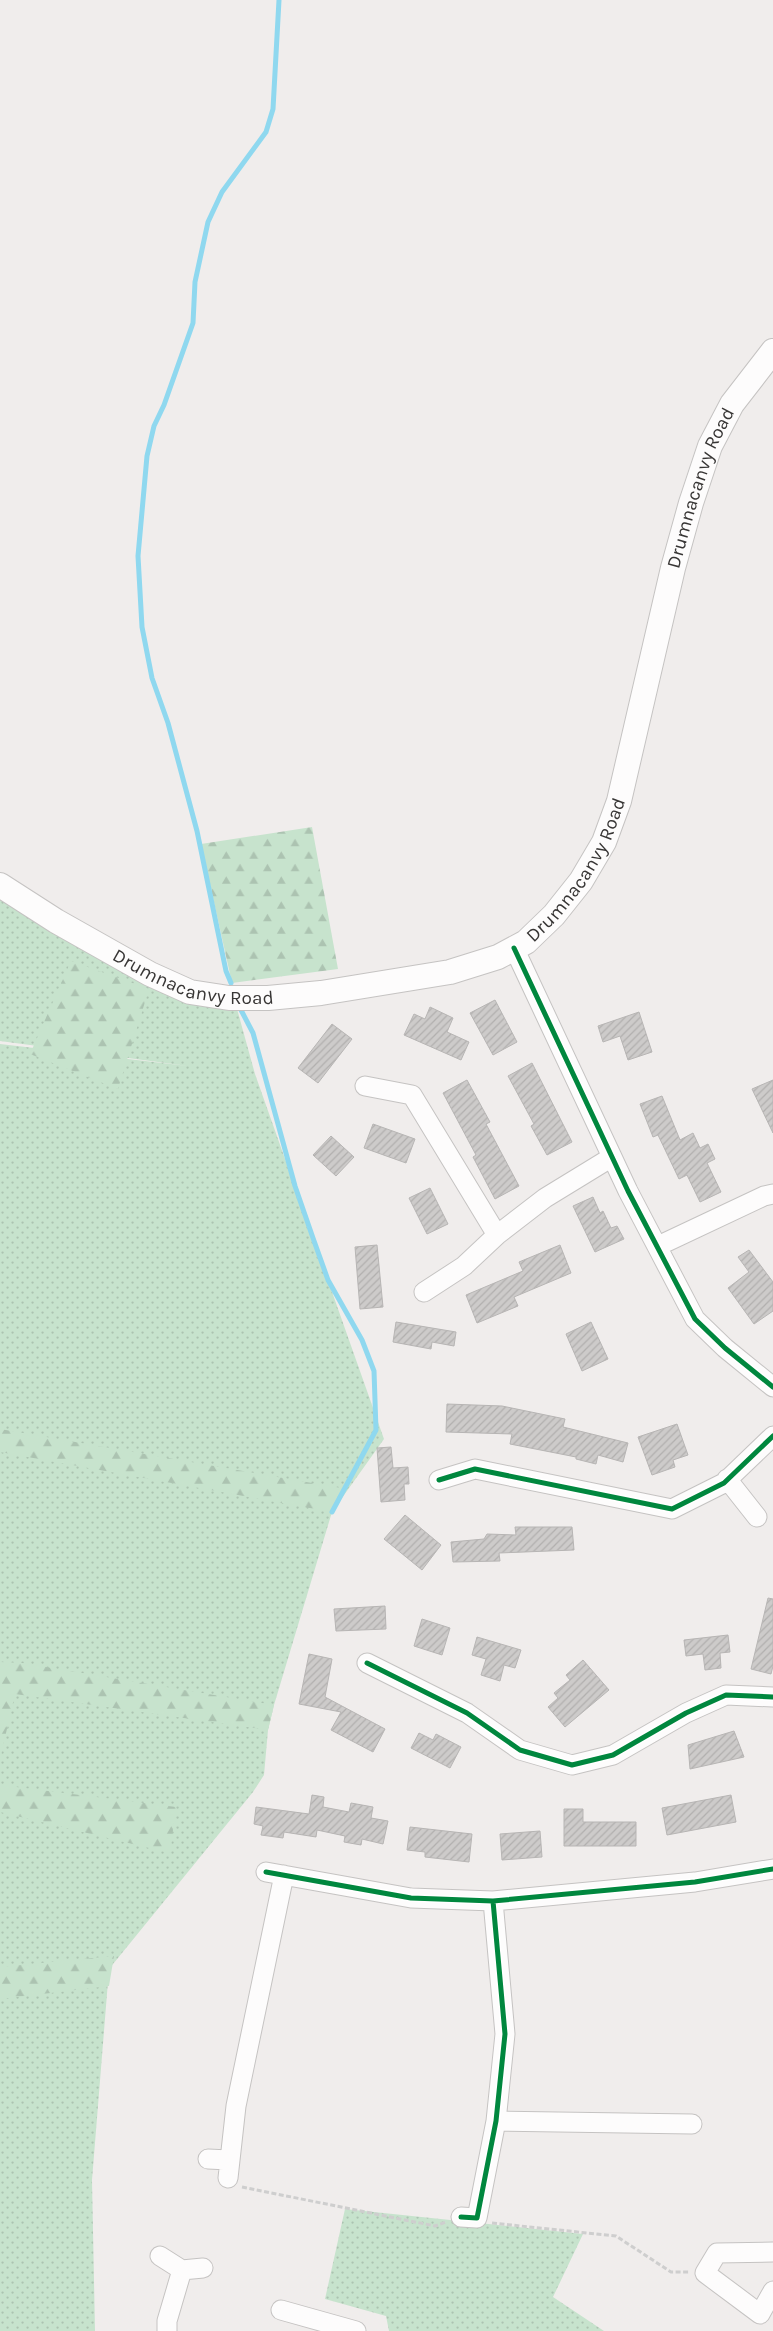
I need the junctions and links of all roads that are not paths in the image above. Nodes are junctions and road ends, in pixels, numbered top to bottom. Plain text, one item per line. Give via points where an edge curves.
1 (773, 351) edge
2 (0, 885) edge
3 (514, 948) junction
4 (365, 1086) dead end
5 (612, 1157) junction
6 (773, 1194) edge
7 (497, 1235) junction
8 (658, 1246) junction
9 (424, 1292) dead end
10 (773, 1387) edge
11 (773, 1436) edge
12 (727, 1479) junction
13 (439, 1480) dead end
14 (758, 1517) dead end
15 (367, 1663) dead end
16 (773, 1697) edge
17 (773, 1869) edge
18 (493, 1902) junction
19 (496, 2121) junction
20 (692, 2124) dead end
21 (208, 2159) dead end
22 (469, 2218) road end
23 (773, 2252) edge
24 (160, 2256) dead end
25 (204, 2268) dead end
26 (182, 2270) junction
27 (773, 2291) edge
28 (281, 2310) dead end
29 (312, 2325) edge
30 (167, 2331) edge
31 (356, 2331) edge

1 - 3 main road, Drumnacanvy Road via 732,404 710,446 672,568 619,801 604,842 581,881 554,915 526,942
2 - 3 main road, Drumnacanvy Road via 150,974 190,992 229,998 321,993 450,972 498,957
3 - 5 street
4 - 7 street via 412,1095
5 - 7 street via 545,1198
5 - 8 street
6 - 8 street
7 - 9 street via 464,1266
8 - 10 street via 695,1319
11 - 12 street
12 - 13 street via 672,1509 476,1469
12 - 14 street
15 - 16 street via 468,1713 520,1750 572,1765 613,1755 686,1713 726,1695
17 - 18 street via 695,1882
18 - 19 street via 505,2034
18 - 21 street via 411,1898 275,1873 236,2106 229,2169
19 - 20 street
19 - 22 street
23 - 27 street via 717,2253 705,2273 760,2314
24 - 26 street
25 - 26 street
26 - 30 street via 167,2320
28 - 29 street
29 - 31 street

